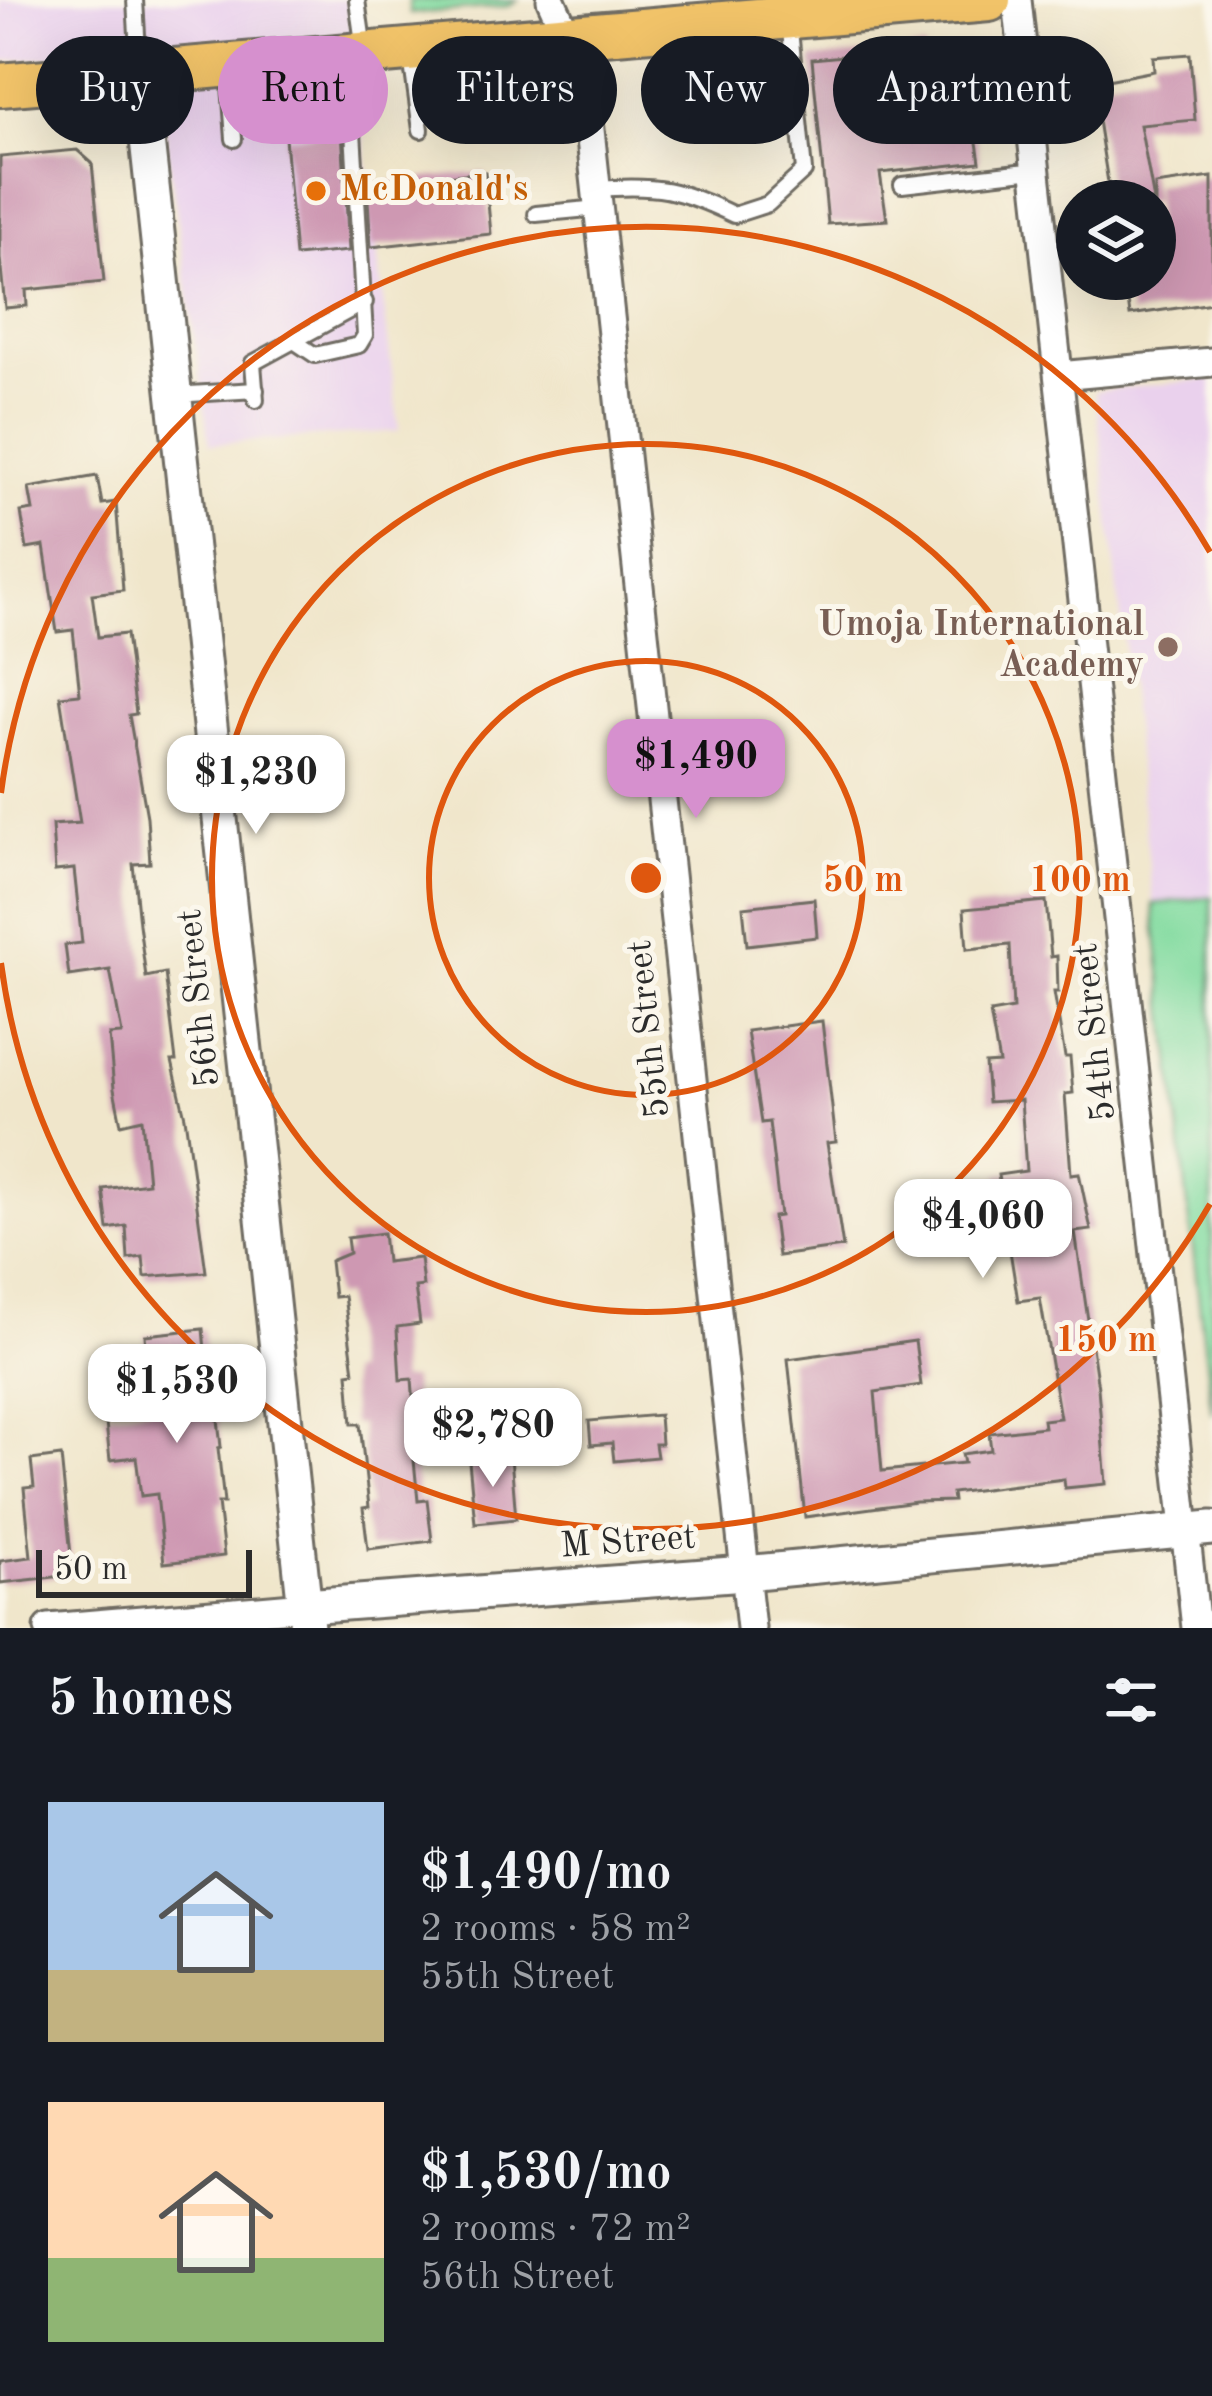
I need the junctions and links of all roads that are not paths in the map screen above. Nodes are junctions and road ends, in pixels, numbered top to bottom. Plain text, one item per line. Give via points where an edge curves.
1 (135, 0) edge
2 (357, 0) edge
3 (989, 0) edge
4 (1017, 0) edge
5 (810, 9) edge
6 (559, 17) edge
7 (137, 36) edge
8 (357, 36) edge
9 (410, 51) junction
10 (388, 53) edge
11 (412, 64) edge
12 (36, 82) edge
13 (0, 85) edge
14 (147, 144) edge
15 (360, 144) edge
16 (1036, 170) junction
17 (902, 185) dead end
18 (598, 199) junction
19 (536, 214) dead end
20 (365, 302) junction
21 (294, 341) junction
22 (1212, 362) edge
23 (1059, 376) junction
24 (174, 394) junction
25 (1200, 1529) edge
26 (745, 1573) junction
27 (306, 1617) edge
28 (49, 1628) edge
29 (751, 1628) edge
30 (1196, 1628) edge

1 - 7 lane
2 - 8 lane
3 - 5 main road
4 - 16 street, 54th Street
5 - 6 main road
5 - 18 lane via 804,171 768,204 734,215 653,185
6 - 9 main road
6 - 18 street, 55th Street via 584,74
9 - 10 main road
9 - 11 lane
12 - 13 main road
14 - 24 street, 56th Street
15 - 20 lane
16 - 17 lane
16 - 23 street, 54th Street
18 - 19 lane
18 - 26 street, 55th Street
20 - 21 lane
20 - 21 lane via 358,345 315,356
21 - 24 lane via 253,363 256,395
22 - 23 street
23 - 25 street, 54th Street
24 - 27 street, 56th Street
25 - 26 street, M Street
25 - 30 street, 54th Street
26 - 27 street, M Street
26 - 29 street, 55th Street
27 - 28 street, M Street

